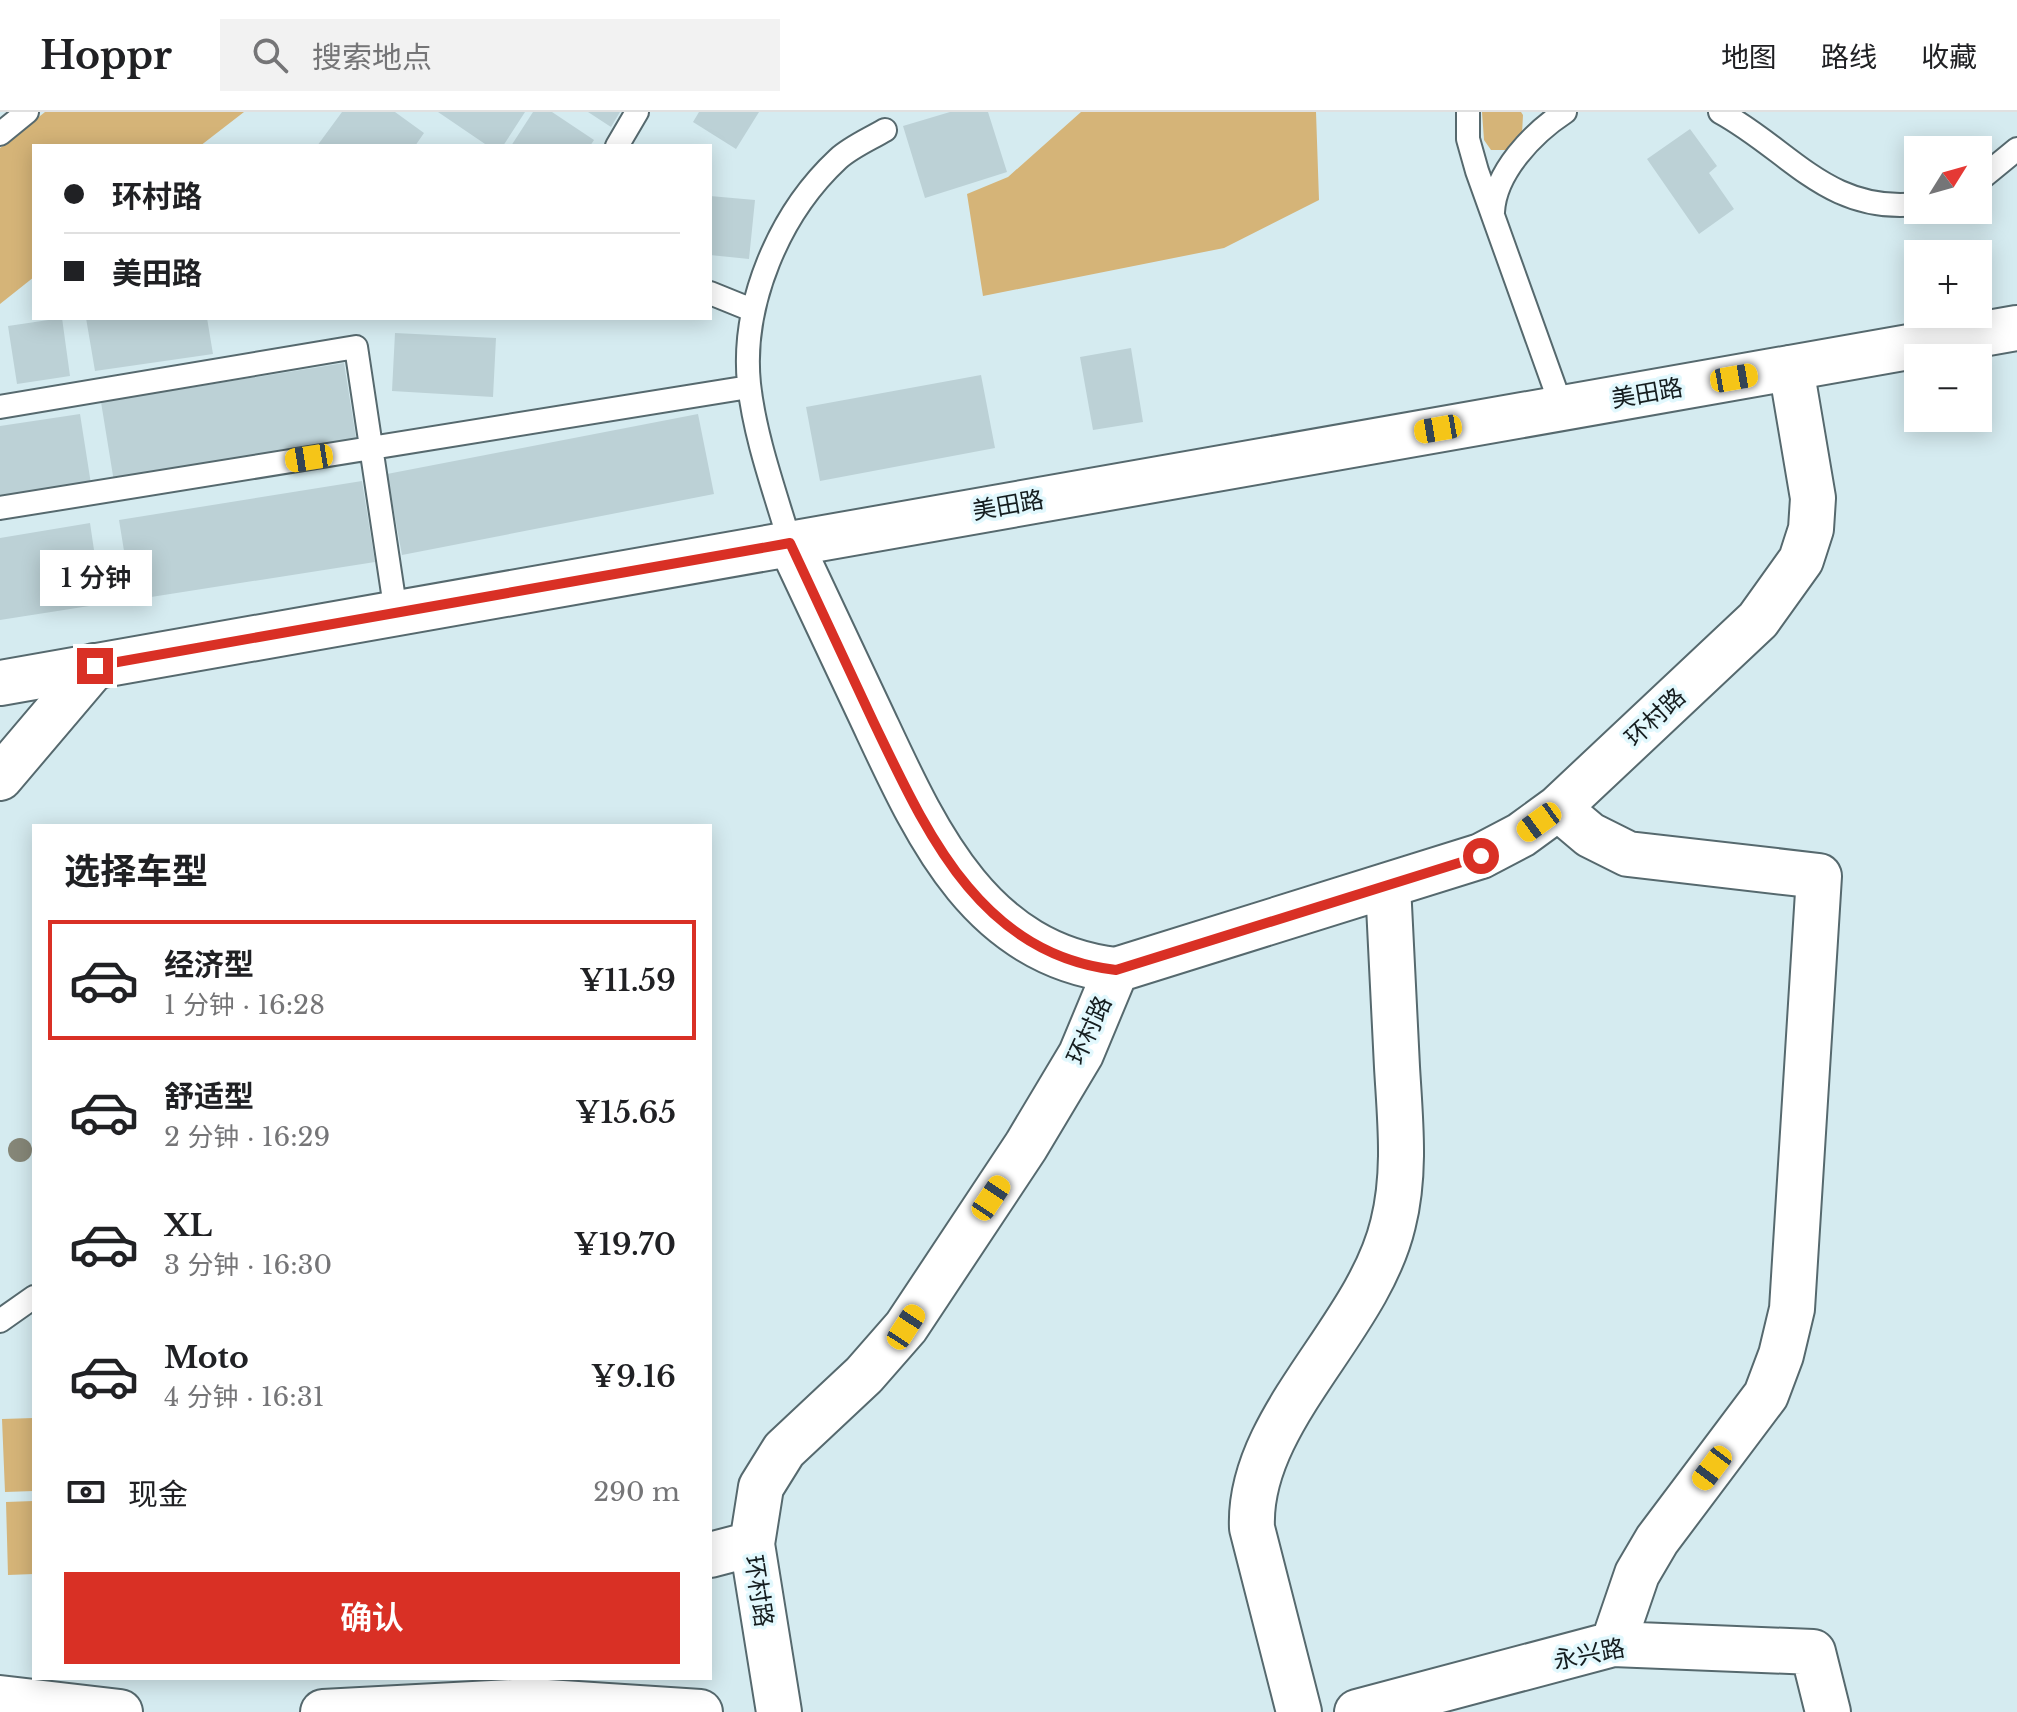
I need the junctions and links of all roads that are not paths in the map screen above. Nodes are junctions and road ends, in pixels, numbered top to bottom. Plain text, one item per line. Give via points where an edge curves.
1 (27, 112) edge
2 (637, 112) edge
3 (1468, 112) edge
4 (1565, 112) edge
5 (1720, 112) edge
6 (1540, 120) edge
7 (885, 130) dead end
8 (0, 134) edge
9 (618, 144) edge
10 (2017, 149) edge
11 (1992, 170) edge
12 (1904, 203) edge
13 (1493, 213) junction
14 (712, 294) edge
15 (752, 310) junction
16 (2017, 328) edge
17 (1791, 368) junction
18 (749, 387) junction
19 (0, 407) edge
20 (1562, 408) junction
21 (371, 448) junction
22 (0, 508) edge
23 (790, 543) junction
24 (396, 613) junction
25 (95, 666) junction
26 (0, 683) edge
27 (0, 778) edge
28 (1558, 808) junction
29 (1388, 885) junction
30 (1116, 970) junction
31 (32, 1298) edge
32 (0, 1321) edge
33 (752, 1544) junction
34 (712, 1554) edge
35 (1613, 1644) junction
36 (535, 1689) edge
37 (0, 1698) edge
38 (77, 1710) edge
39 (345, 1711) edge
40 (120, 1712) edge
41 (700, 1712) edge
42 (779, 1712) edge
43 (1299, 1712) edge
44 (1357, 1712) edge
45 (1828, 1712) edge

1 - 8 lane
2 - 9 lane
3 - 13 lane via 1468,139
4 - 6 lane
5 - 12 lane via 1828,188 1865,201
6 - 13 lane via 1505,174
7 - 15 lane via 839,158 800,206 772,255
10 - 11 lane
13 - 20 lane
14 - 15 lane
15 - 18 lane
16 - 17 street, 美田路
17 - 20 street, 美田路
17 - 28 street, 环村路 via 1813,498 1801,560 1758,620
18 - 21 lane
18 - 23 lane
19 - 21 lane via 356,347
20 - 23 street, 美田路
21 - 22 lane
21 - 24 lane
23 - 24 street, 美田路
23 - 30 street via 940,852 986,909 1018,936 1084,966
24 - 25 street, 美田路
25 - 26 street, 美田路
25 - 27 street
28 - 29 street, 环村路 via 1481,856
28 - 35 street via 1590,835 1628,854 1819,876 1792,1309 1781,1355 1766,1395 1637,1574
29 - 30 street, 环村路
29 - 43 street via 1401,1148 1393,1225 1364,1295 1268,1450 1251,1500 1252,1528
30 - 33 street, 环村路 via 1081,1054 906,1327 784,1450 761,1487
31 - 32 lane
33 - 34 street
33 - 42 street, 环村路
35 - 44 street, 永兴路
35 - 45 street, 永兴路 via 1813,1652
36 - 39 street
36 - 41 street
37 - 38 street
38 - 40 street

